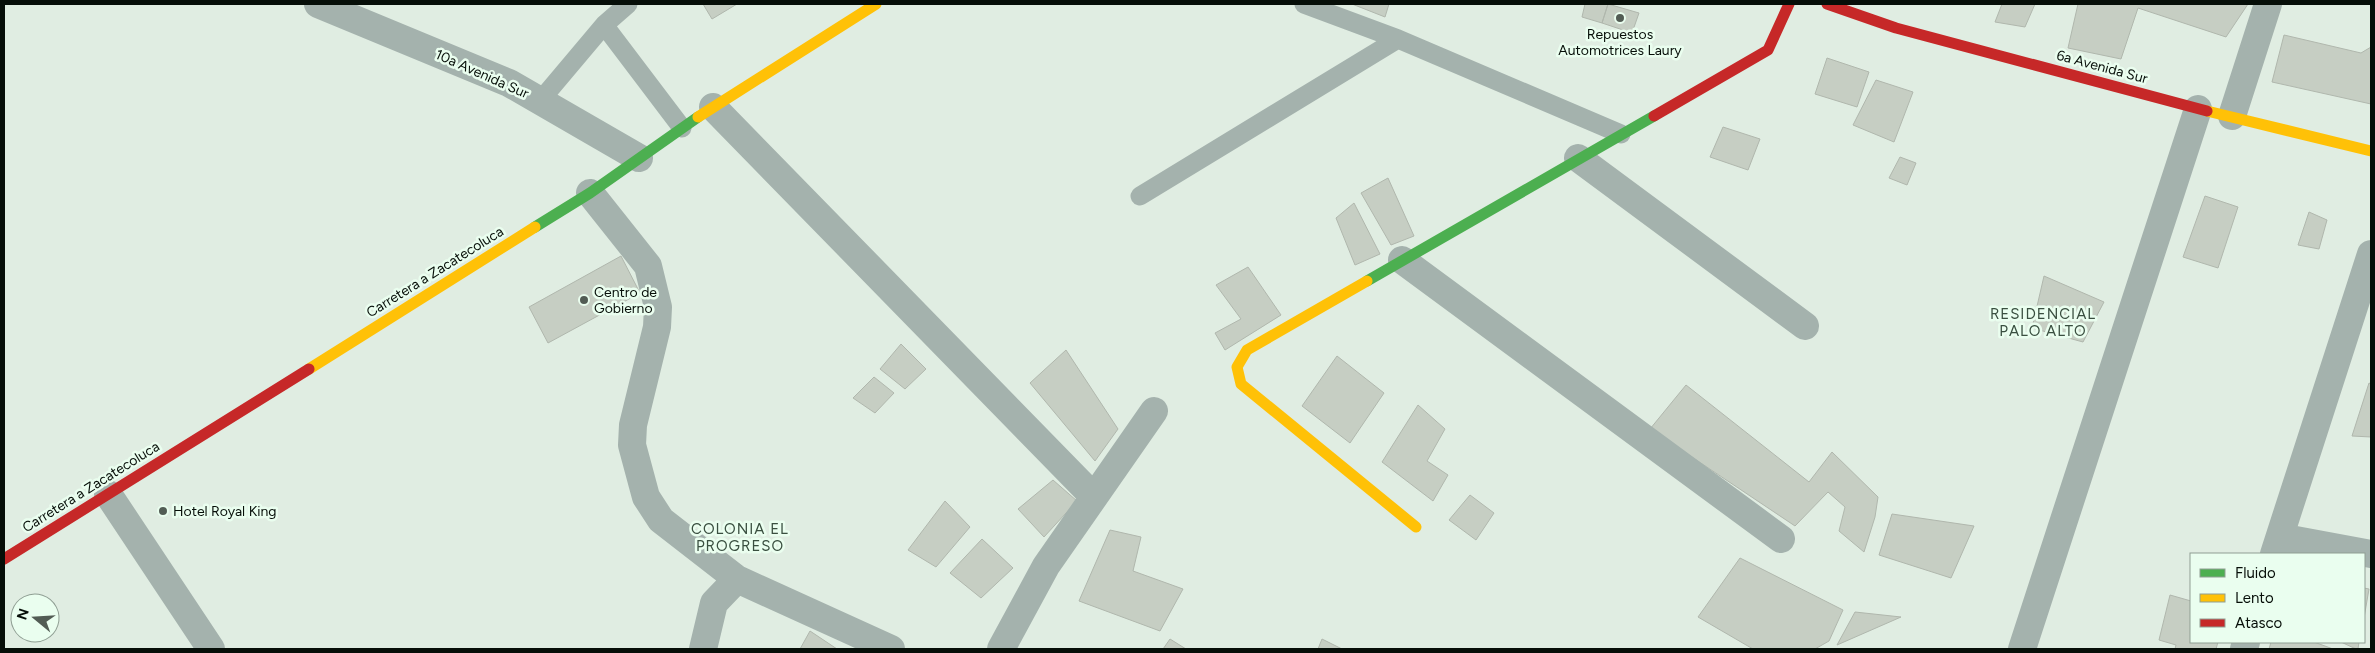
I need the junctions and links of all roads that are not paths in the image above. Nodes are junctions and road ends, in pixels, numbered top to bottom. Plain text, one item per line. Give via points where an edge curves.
1 (318, 4) edge
2 (628, 4) edge
3 (1304, 4) edge
4 (1789, 4) edge
5 (1827, 4) edge
6 (2268, 4) edge
7 (868, 5) edge
8 (604, 25) junction
9 (1398, 38) junction
10 (540, 101) junction
11 (713, 107) junction
12 (2198, 108) junction
13 (2232, 116) junction
14 (682, 128) junction
15 (1621, 134) junction
16 (2371, 152) edge
17 (639, 158) junction
18 (1578, 158) junction
19 (590, 193) junction
20 (1140, 196) dead end
21 (2371, 254) edge
22 (1402, 260) junction
23 (1805, 326) dead end
24 (1154, 410) dead end
25 (108, 494) junction
26 (1093, 496) junction
27 (1416, 527) dead end
28 (1781, 539) dead end
29 (2277, 546) edge
30 (2359, 553) edge
31 (4, 560) edge
32 (736, 579) junction
33 (211, 649) edge
34 (703, 649) edge
35 (891, 649) edge
36 (1001, 649) edge
37 (2022, 649) edge

1 - 10 street, 10a Avenida Sur via 509,83
2 - 8 lane
3 - 9 lane
4 - 15 main road via 1768,50
5 - 12 main road, 6a Avenida Sur via 1896,28
6 - 13 street
7 - 11 main road, Carretera a Zacatecoluca
8 - 10 lane
8 - 14 lane
9 - 15 lane
9 - 20 lane
10 - 17 street, 10a Avenida Sur
11 - 14 main road, Carretera a Zacatecoluca
11 - 26 street
12 - 13 main road, 6a Avenida Sur
12 - 37 street
13 - 16 main road, 6a Avenida Sur
14 - 17 main road, Carretera a Zacatecoluca
15 - 18 main road
17 - 19 main road, Carretera a Zacatecoluca
18 - 22 main road
18 - 23 street
19 - 25 main road, Carretera a Zacatecoluca
19 - 32 street via 648,266 658,307 657,327 633,426 632,445 646,497 661,520
21 - 29 street
22 - 27 main road via 1247,350 1236,367 1241,384
22 - 28 street
24 - 26 street
25 - 31 main road, Carretera a Zacatecoluca
25 - 33 street
26 - 36 street via 1046,566
29 - 30 street
32 - 34 street via 714,603
32 - 35 street

